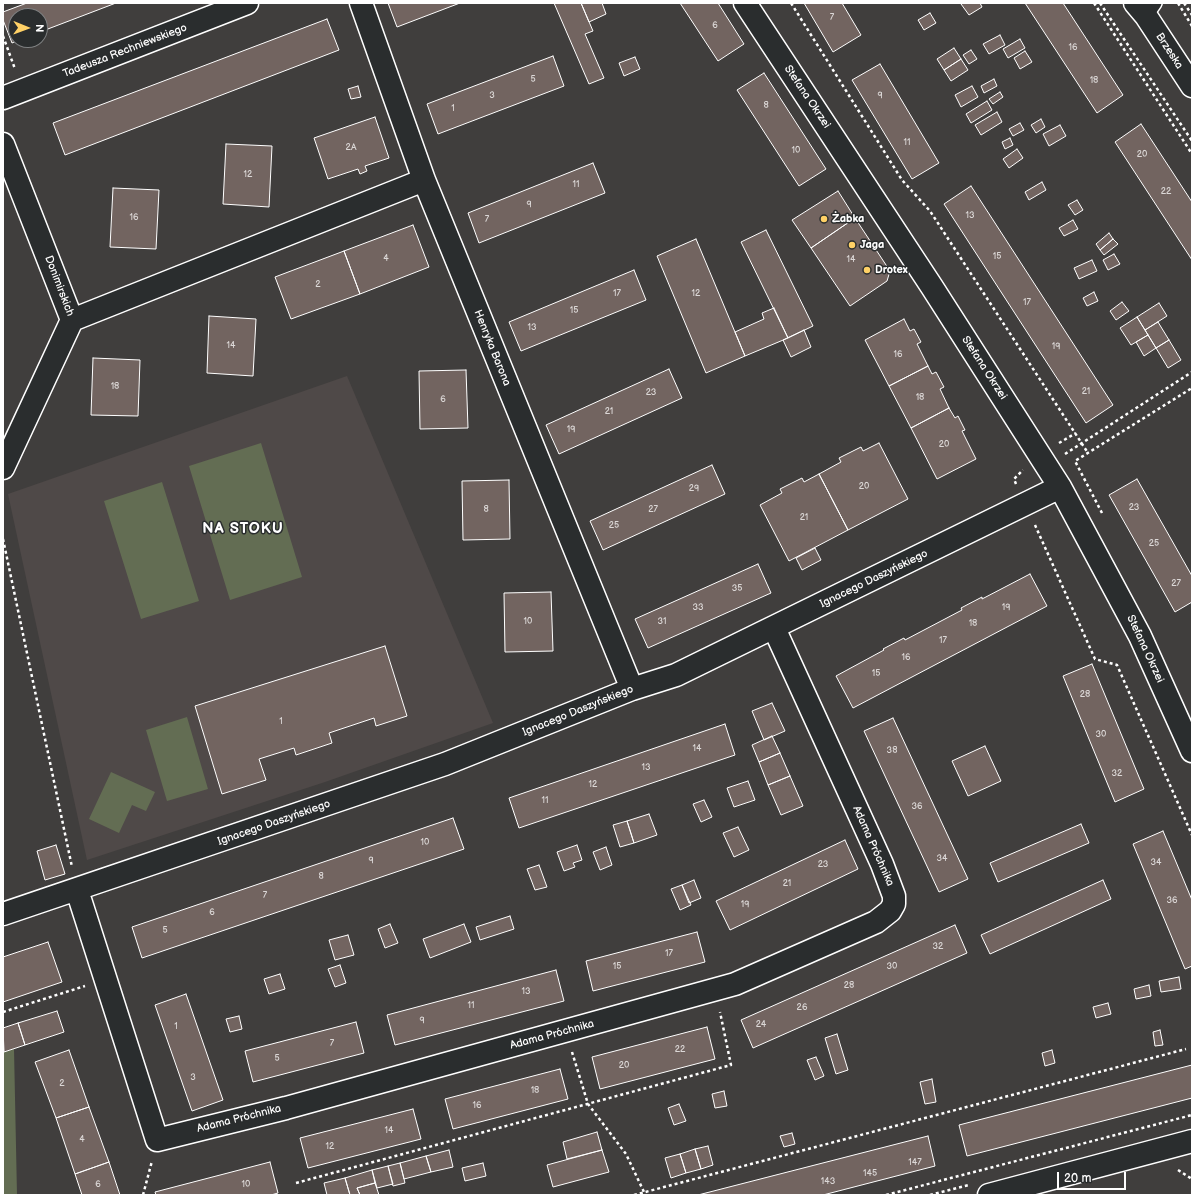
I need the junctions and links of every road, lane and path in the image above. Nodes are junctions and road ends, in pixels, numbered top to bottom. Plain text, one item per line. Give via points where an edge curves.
1 (247, 3) edge
2 (361, 3) edge
3 (745, 3) edge
4 (791, 3) edge
5 (1094, 3) edge
6 (1100, 3) edge
7 (1178, 3) edge
8 (1184, 3) edge
9 (1144, 6) edge
10 (1192, 15) edge
11 (1192, 26) edge
12 (3, 36) edge
13 (1192, 86) edge
14 (23, 90) junction
15 (3, 98) edge
16 (1192, 141) edge
17 (3, 144) edge
18 (1192, 154) edge
19 (424, 180) junction
20 (72, 320) junction
21 (1192, 372) edge
22 (1192, 388) edge
23 (1076, 433) junction
24 (1083, 443) junction
25 (1088, 453) junction
26 (1043, 460) junction
27 (1075, 461) dead end
28 (3, 468) edge
29 (1060, 487) junction
30 (1026, 504) junction
31 (3, 539) edge
32 (774, 628) junction
33 (632, 689) junction
34 (1192, 751) edge
35 (1192, 835) edge
36 (77, 890) junction
37 (3, 914) edge
38 (105, 979) junction
39 (716, 990) junction
40 (3, 1012) edge
41 (566, 1031) junction
42 (1186, 1049) dead end
43 (588, 1104) junction
44 (1192, 1115) edge
45 (157, 1140) junction
46 (1192, 1141) edge
47 (1192, 1175) edge
48 (1192, 1179) edge
49 (296, 1183) dead end
50 (644, 1192) junction
51 (143, 1195) edge
52 (634, 1195) edge
53 (886, 1195) edge
54 (989, 1195) edge

1 - 14 street, Tadeusza Rechniewskiego
2 - 19 street, Henryka Barona
3 - 26 street, Stefana Okrzei
4 - 23 path via 902,180 930,211
5 - 18 path
6 - 16 path
7 - 11 path
8 - 10 path
9 - 13 street, Brzeska
12 - 14 path
14 - 15 street, Tadeusza Rechniewskiego
17 - 20 street, Donimirskich
19 - 20 street
19 - 33 street, Henryka Barona
20 - 28 street, Donimirskich
21 - 24 path
22 - 25 path
23 - 24 path
23 - 26 path
24 - 25 path
24 - 26 path
25 - 27 path
26 - 29 street, Stefana Okrzei
26 - 30 path via 1014,479
29 - 30 street, Ignacego Daszyńskiego
29 - 34 street, Stefana Okrzei via 1140,636
30 - 32 street, Ignacego Daszyńskiego
30 - 35 path via 1095,659 1117,665
31 - 36 path
32 - 33 street, Ignacego Daszyńskiego via 676,674
32 - 39 street, Adama Próchnika via 887,877 894,896 894,904 890,911 876,922
33 - 36 street, Ignacego Daszyńskiego via 445,764
36 - 37 street
36 - 38 street
38 - 40 path
38 - 45 street
39 - 41 street, Adama Próchnika
39 - 43 path via 731,1065
41 - 43 path
41 - 45 street, Adama Próchnika via 294,1106
42 - 50 path
43 - 49 path
43 - 50 path via 626,1154
44 - 53 path
45 - 51 path
46 - 54 street
47 - 48 path via 1188,1176
50 - 52 path

